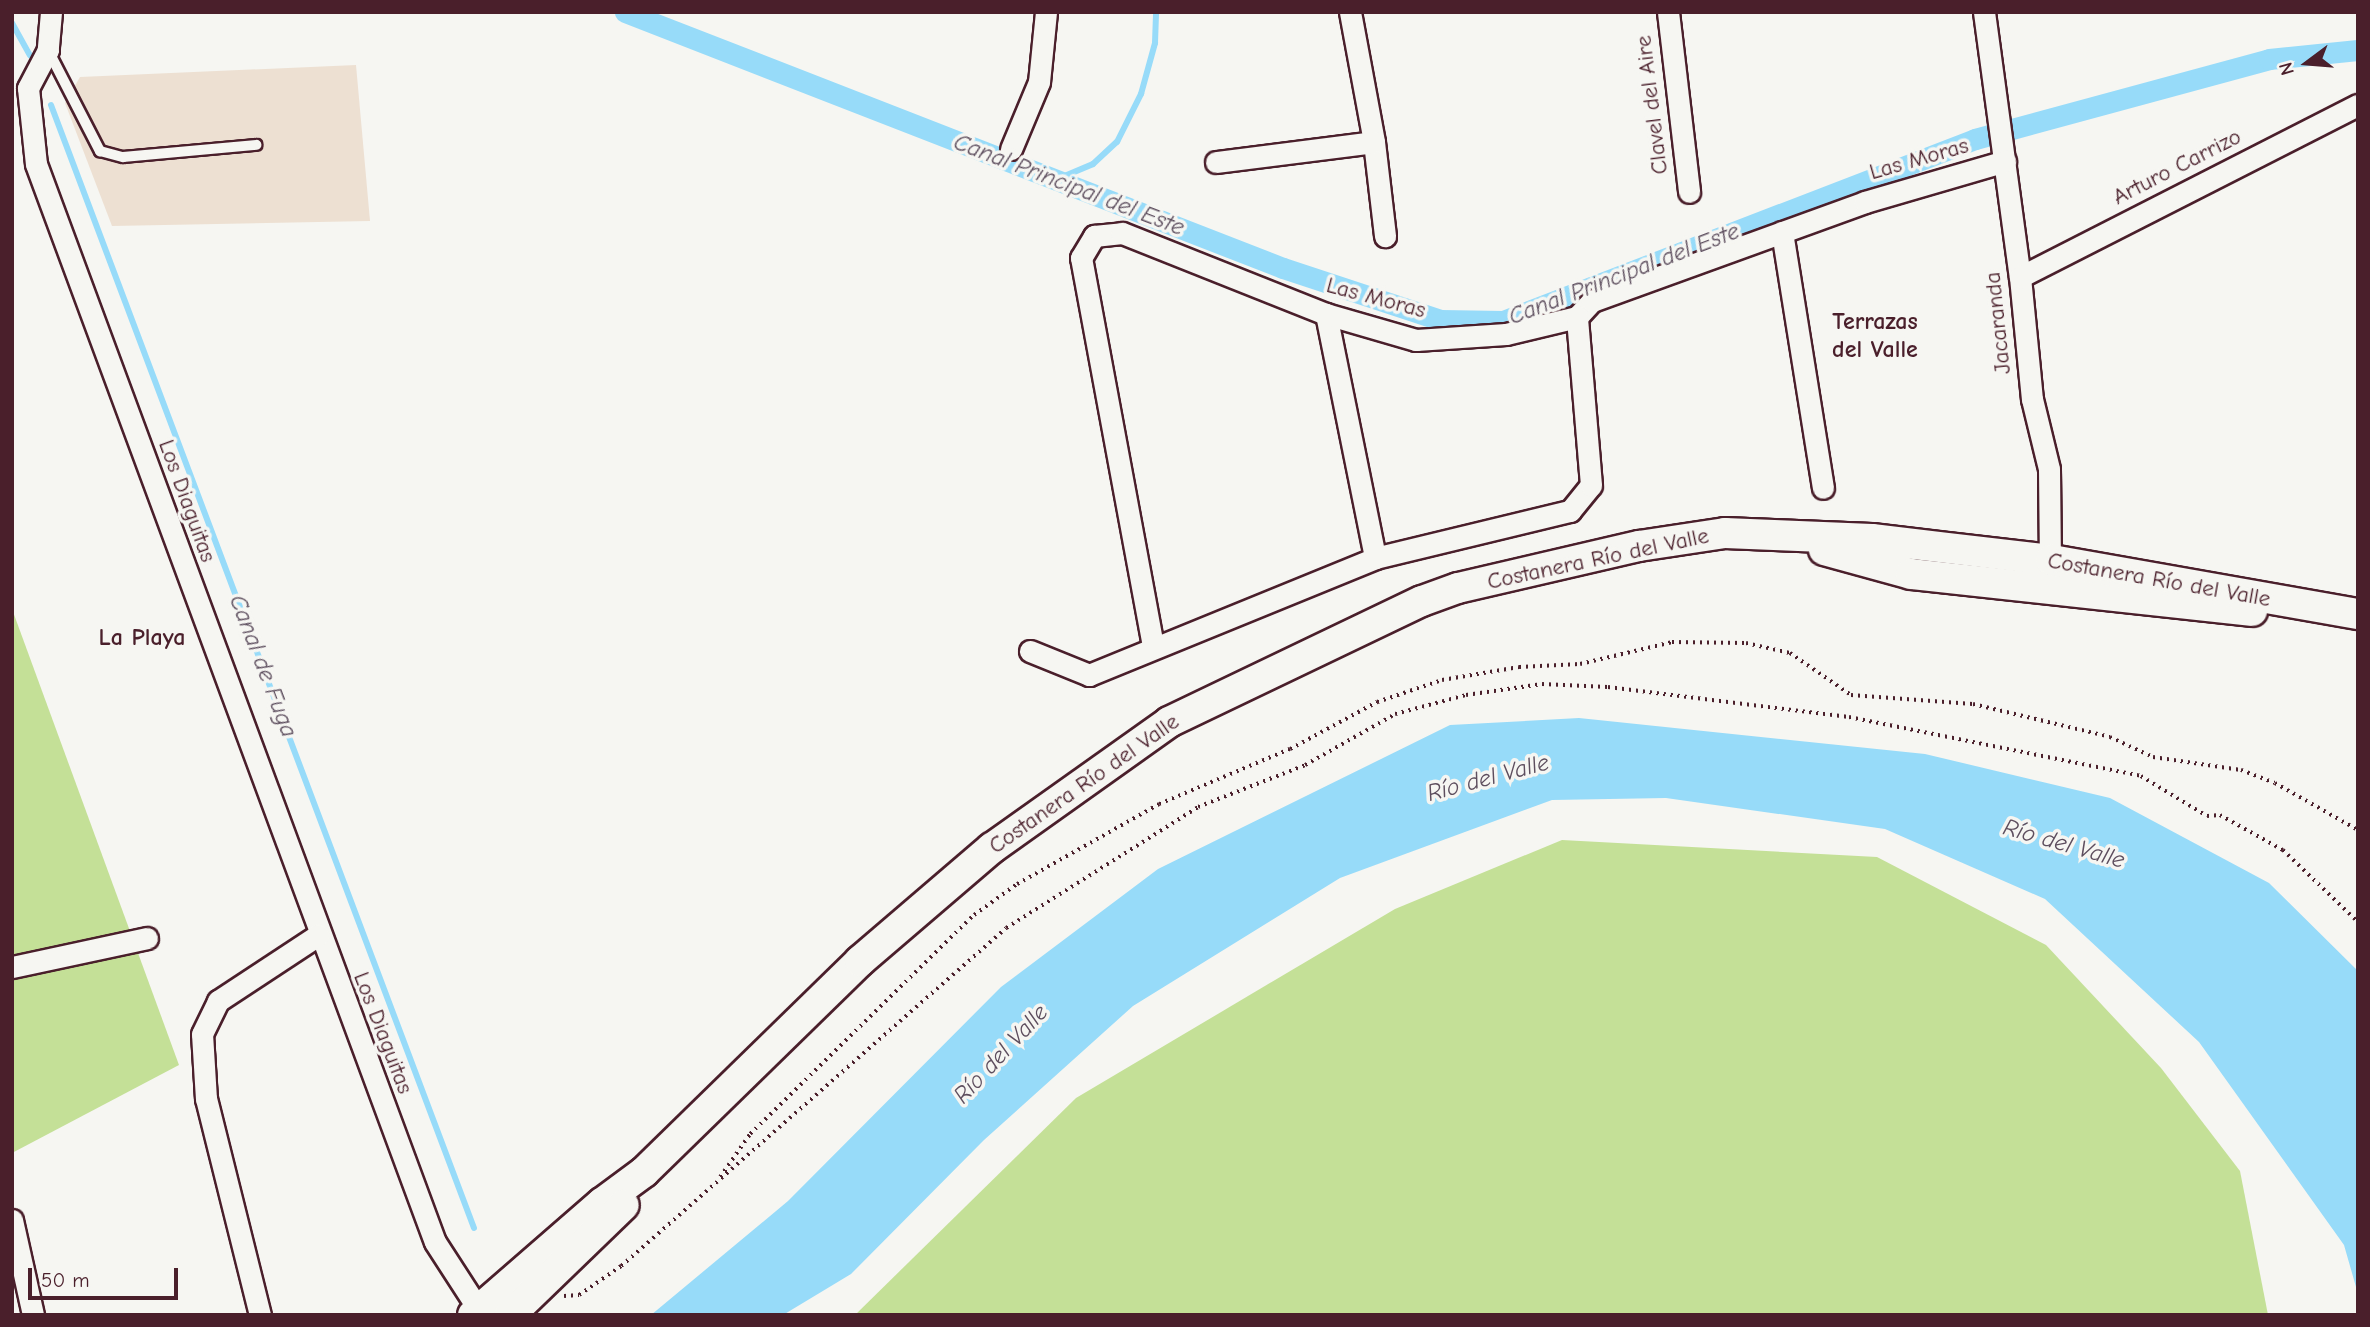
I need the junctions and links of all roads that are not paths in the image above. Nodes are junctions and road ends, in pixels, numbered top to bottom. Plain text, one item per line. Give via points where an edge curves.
1 (51, 12) edge
2 (1046, 12) edge
3 (1350, 12) edge
4 (1668, 12) edge
5 (1984, 12) edge
6 (48, 50) junction
7 (2358, 104) edge
8 (1374, 142) junction
9 (256, 145) dead end
10 (1011, 149) dead end
11 (2005, 157) junction
12 (1216, 162) dead end
13 (1689, 191) dead end
14 (1782, 232) junction
15 (1385, 236) dead end
16 (2020, 277) junction
17 (1326, 314) junction
18 (1577, 317) junction
19 (1823, 488) dead end
20 (1783, 538) junction
21 (1375, 558) junction
22 (2051, 560) junction
23 (2049, 590) junction
24 (2325, 610) junction
25 (2358, 614) edge
26 (1153, 646) junction
27 (1030, 651) dead end
28 (318, 935) junction
29 (147, 938) dead end
30 (12, 967) edge
31 (644, 1172) junction
32 (12, 1220) edge
33 (476, 1312) edge
34 (33, 1315) edge
35 (260, 1315) edge
36 (510, 1315) edge

1 - 6 street, Los Diaguitas
2 - 10 street via 1039,82
3 - 8 street
4 - 13 street, Clavel del Aire
5 - 11 street, Jacaranda
6 - 9 lane via 100,151 122,157
6 - 28 street, Los Diaguitas via 28,88 36,164
7 - 16 street, Arturo Carrizo
8 - 12 street
8 - 15 street
11 - 14 street, Las Moras
11 - 16 street, Jacaranda
14 - 18 street, Las Moras via 1592,301
14 - 19 street
16 - 22 street, Jacaranda via 2032,399 2049,469
17 - 18 street, Las Moras via 1416,340 1506,334
17 - 21 street
17 - 26 street, Las Moras via 1122,233 1094,236 1081,258
18 - 21 street via 1591,485 1570,511
20 - 22 main road, Costanera Río del Valle via 1872,539
20 - 23 main road, Costanera Río del Valle via 1911,574
20 - 31 main road, Costanera Río del Valle via 1724,533 1698,536 1458,588 1168,722 931,896
21 - 26 street
22 - 23 street, Jacaranda
22 - 24 main road, Costanera Río del Valle
23 - 24 main road, Costanera Río del Valle via 2195,609
24 - 25 main road, Costanera Río del Valle
26 - 27 street via 1089,675
28 - 33 street, Los Diaguitas via 435,1242
28 - 35 street via 218,1002 202,1034 206,1099
29 - 30 street
31 - 33 main road, Costanera Río del Valle via 602,1202
31 - 36 main road, Costanera Río del Valle via 616,1217
32 - 34 street

